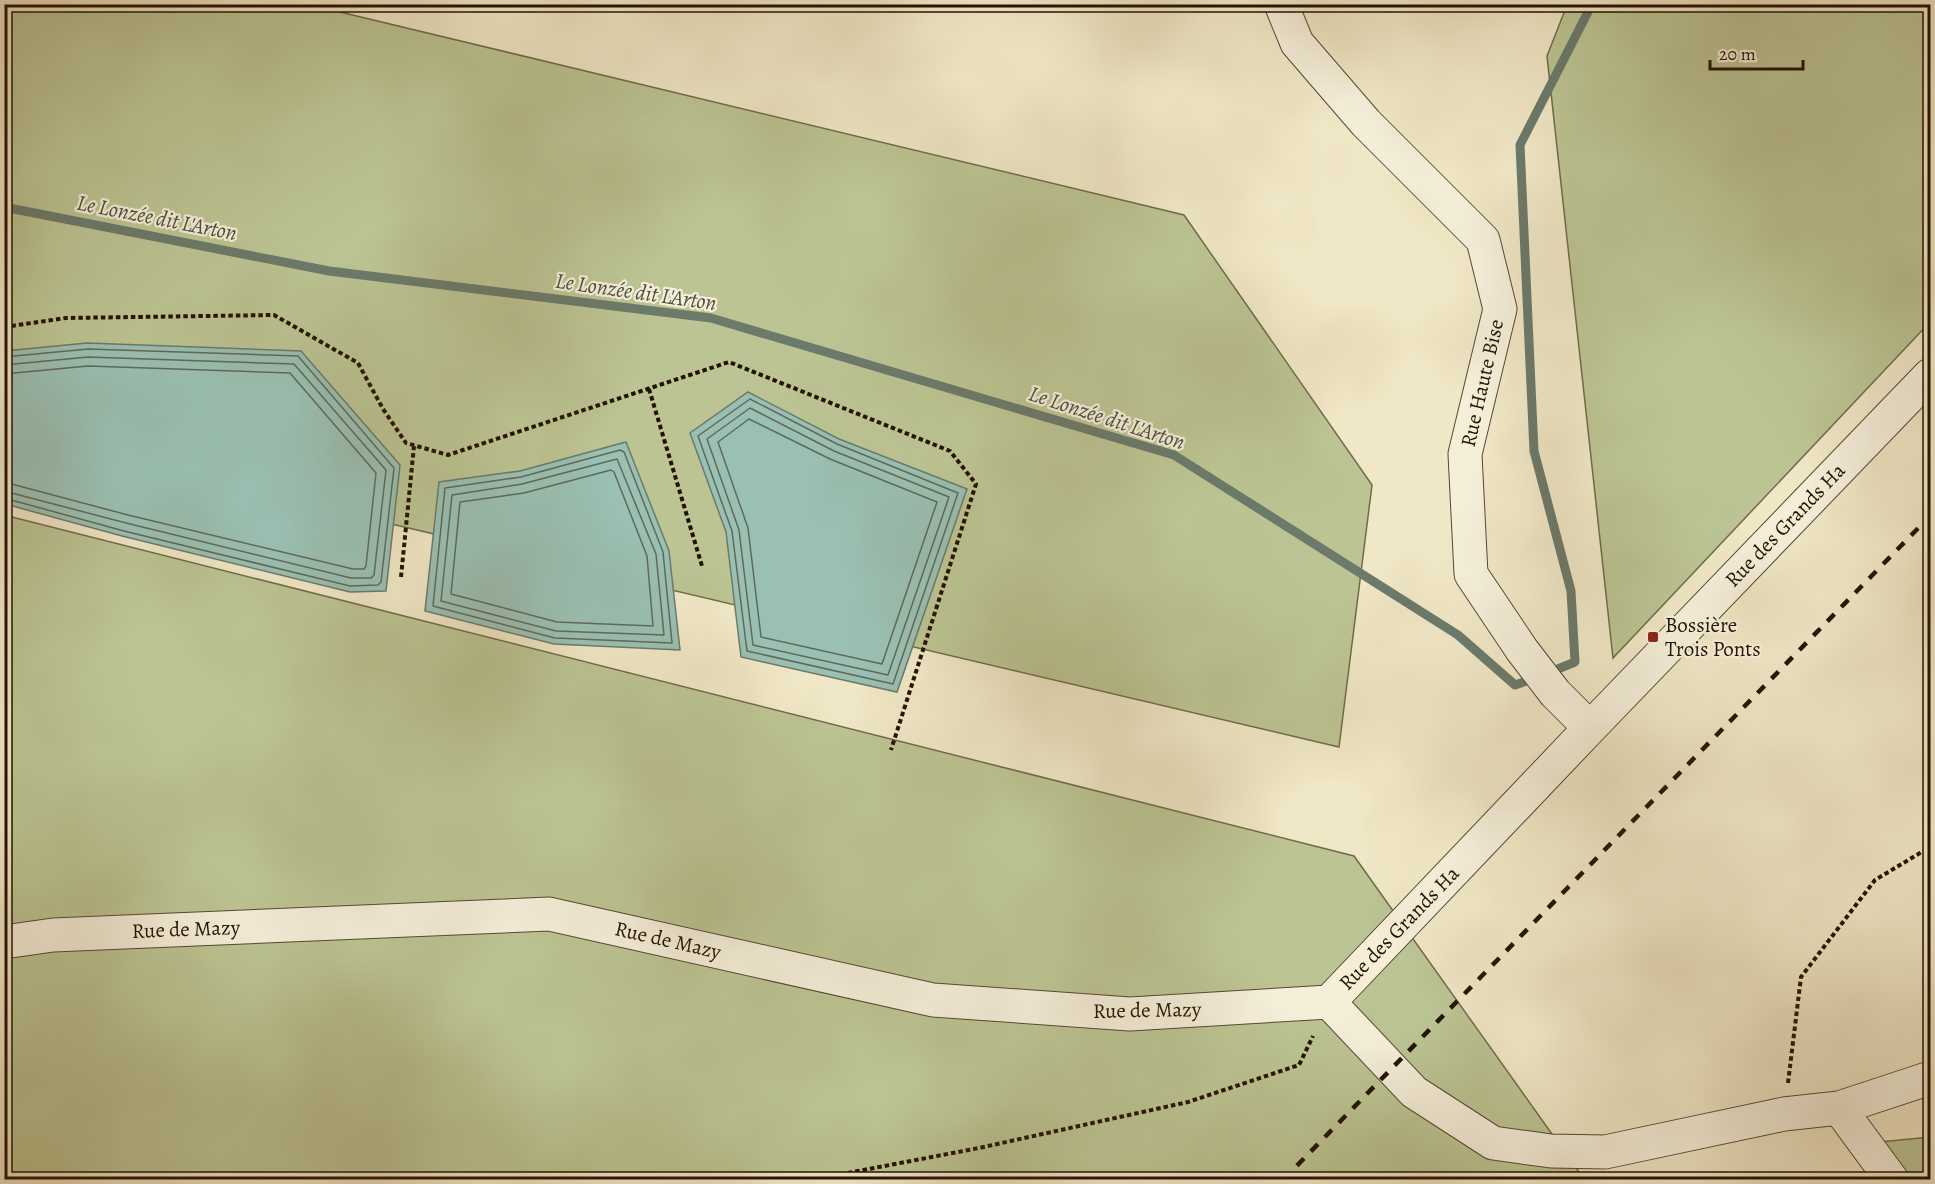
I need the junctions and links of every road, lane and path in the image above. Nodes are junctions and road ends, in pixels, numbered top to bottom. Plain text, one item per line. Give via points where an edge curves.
1 (1281, 4) edge
2 (4, 327) edge
3 (1930, 375) edge
4 (649, 389) junction
5 (414, 446) junction
6 (702, 566) dead end
7 (401, 577) dead end
8 (1590, 728) junction
9 (891, 750) dead end
10 (1930, 847) edge
11 (4, 942) edge
12 (1329, 1002) junction
13 (1930, 1077) edge
14 (1839, 1108) junction
15 (1784, 1114) junction
16 (1889, 1176) edge
17 (811, 1179) edge

1 - 8 street, Rue Haute Bise via 1297,43 1358,114 1483,240 1500,309 1465,454 1471,574 1555,693
2 - 5 path via 66,318 274,315 358,363 383,409 406,443
3 - 8 street, Rue des Grands Ha
4 - 5 path via 448,455
4 - 6 path
4 - 9 path via 729,362 950,451 976,484
5 - 7 path
8 - 12 street, Rue des Grands Ha
10 - 15 path via 1875,880 1801,977
11 - 12 street, Rue de Mazy via 53,935 549,914 933,1000 1130,1014
12 - 15 street, Rue des Grands Ha via 1414,1092 1493,1143 1551,1151 1605,1152
12 - 17 path via 1299,1065 1188,1102 979,1148
13 - 14 street, Rue des Grands Ha
14 - 15 street, Rue des Grands Ha
14 - 16 street

